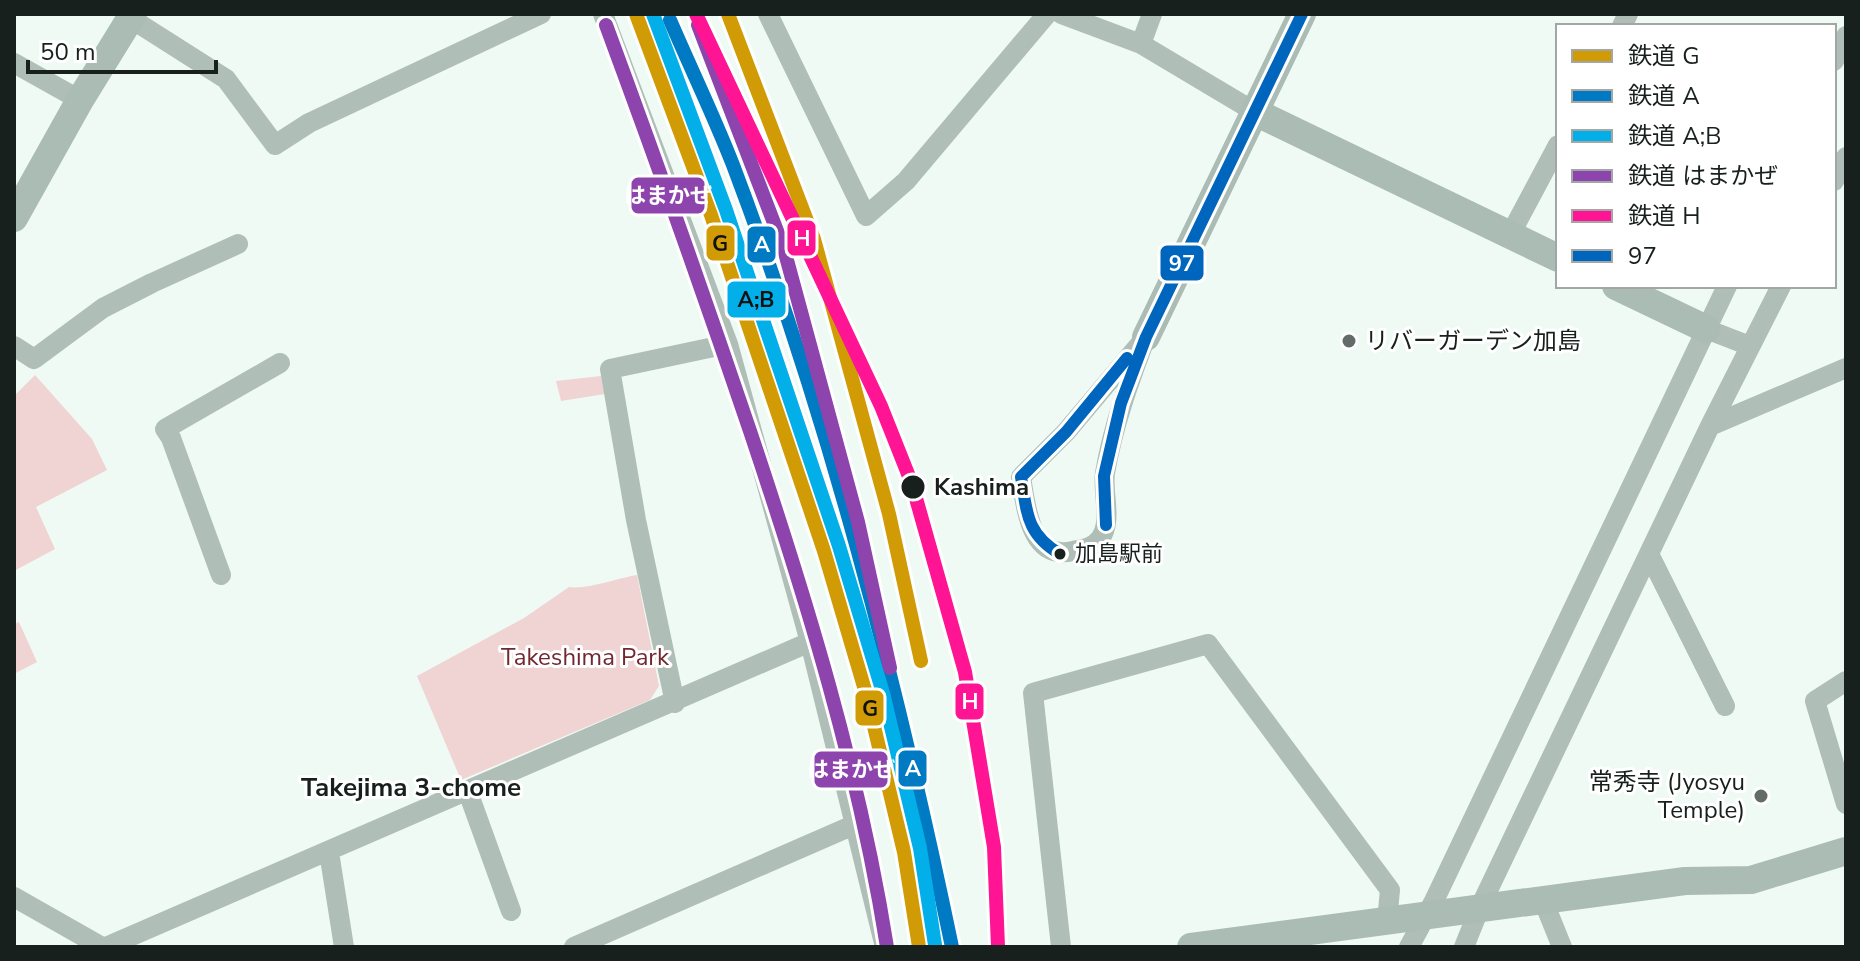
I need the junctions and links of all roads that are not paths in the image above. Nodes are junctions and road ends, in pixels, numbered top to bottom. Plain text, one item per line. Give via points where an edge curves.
1 (541, 14) edge
2 (603, 14) edge
3 (768, 14) edge
4 (1047, 14) edge
5 (1061, 14) edge
6 (1152, 14) edge
7 (1302, 14) edge
8 (132, 16) edge
9 (1846, 36) edge
10 (1141, 44) junction
11 (1836, 57) edge
12 (14, 63) edge
13 (80, 100) junction
14 (1255, 112) junction
15 (1556, 149) edge
16 (1846, 157) edge
17 (1836, 177) edge
18 (14, 218) edge
19 (1510, 235) junction
20 (238, 244) dead end
21 (1556, 257) edge
22 (1620, 288) edge
23 (1726, 288) edge
24 (1780, 288) edge
25 (1706, 329) junction
26 (1146, 337) junction
27 (728, 344) junction
28 (14, 346) edge
29 (1750, 346) junction
30 (280, 363) dead end
31 (1846, 368) edge
32 (1710, 426) junction
33 (1649, 554) junction
34 (221, 575) dead end
35 (810, 642) junction
36 (1846, 681) edge
37 (675, 703) junction
38 (1725, 706) dead end
39 (468, 792) junction
40 (1846, 804) edge
41 (856, 824) junction
42 (1846, 851) edge
43 (329, 852) junction
44 (14, 897) edge
45 (1543, 900) junction
46 (1480, 907) junction
47 (511, 911) dead end
48 (1424, 916) junction
49 (1387, 921) junction
50 (104, 947) edge
51 (344, 947) edge
52 (574, 947) edge
53 (885, 947) edge
54 (1061, 947) edge
55 (1191, 947) edge
56 (1409, 947) edge
57 (1464, 947) edge
58 (1562, 947) edge

1 - 8 street via 309,123 275,145 226,79
2 - 27 street
3 - 4 street via 866,216 906,181
5 - 10 street
6 - 10 street
7 - 14 street
8 - 13 street
9 - 11 street
10 - 14 street
12 - 13 street
13 - 18 street
14 - 19 street
14 - 26 street
15 - 19 street
16 - 17 street
19 - 21 street
20 - 28 street via 103,308 34,359
22 - 25 street
23 - 25 street
24 - 29 street
25 - 29 street
25 - 48 street
26 - 26 street via 1121,403 1104,476 1106,525 1101,539 1091,547 1060,554 1033,533 1021,477
27 - 35 street
27 - 37 street via 610,369
29 - 32 street
30 - 34 street via 165,429
31 - 32 street
32 - 33 street
33 - 38 street
33 - 46 street
35 - 37 street
35 - 41 street
36 - 40 street via 1815,701
37 - 39 street
39 - 43 street
39 - 47 street
41 - 52 street
41 - 53 street
42 - 45 street via 1751,880 1685,881
43 - 50 street
43 - 51 street
44 - 50 street
45 - 46 street
45 - 58 street
46 - 48 street
46 - 57 street
48 - 49 street
48 - 56 street
49 - 54 street via 1390,890 1208,644 1033,693
49 - 55 street

